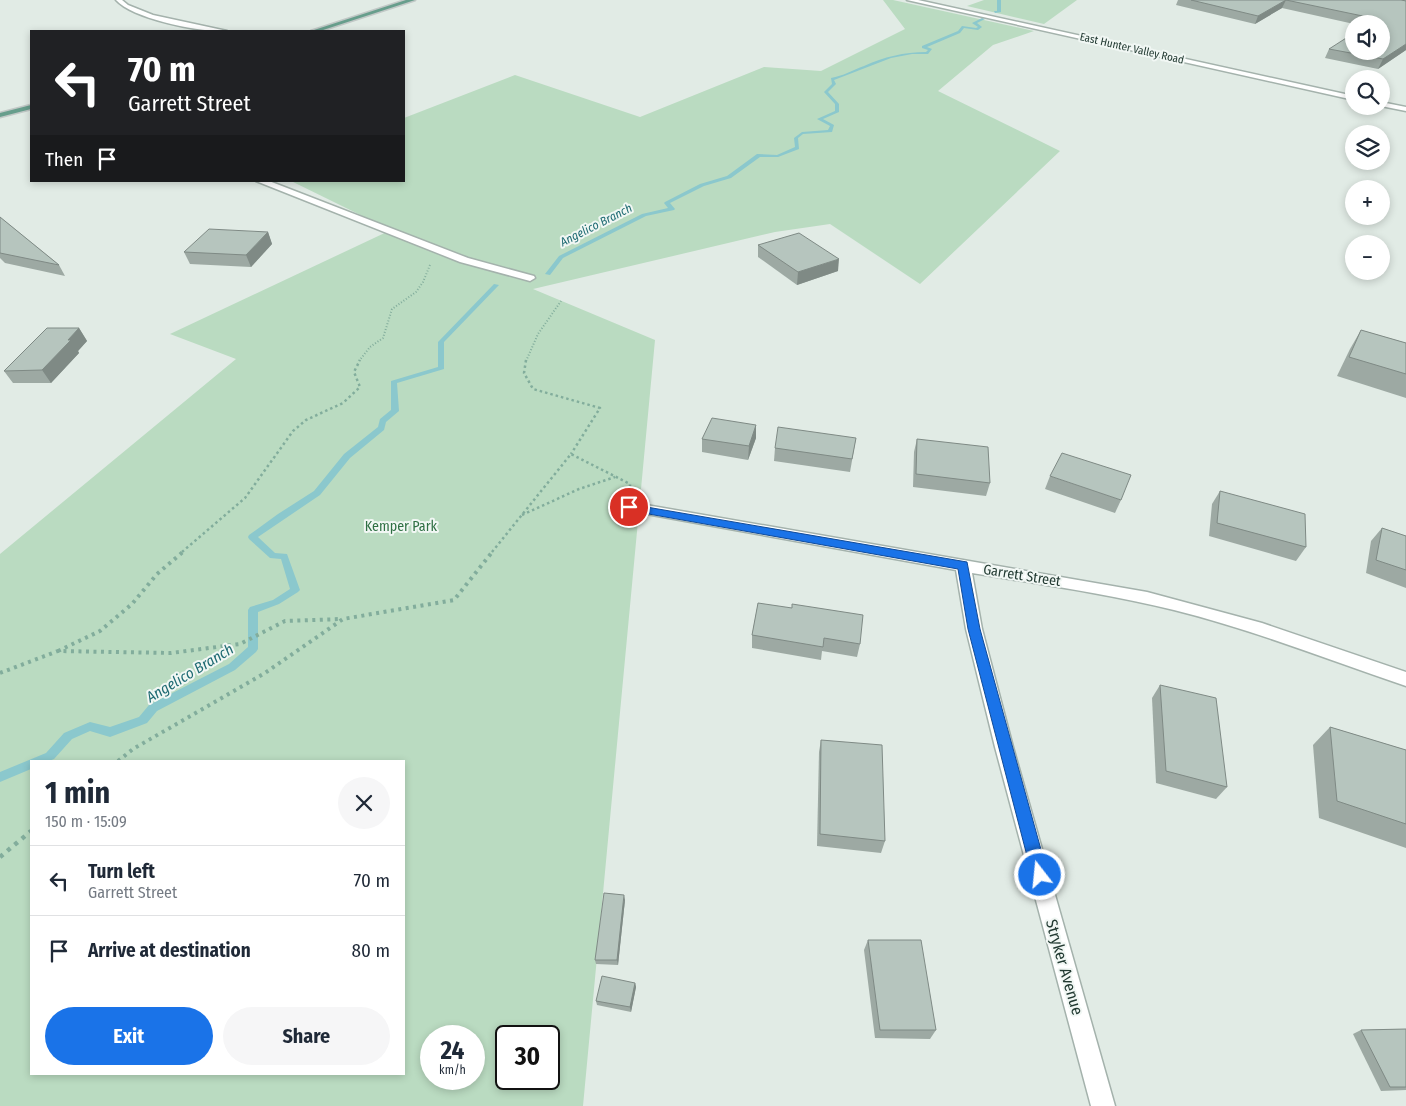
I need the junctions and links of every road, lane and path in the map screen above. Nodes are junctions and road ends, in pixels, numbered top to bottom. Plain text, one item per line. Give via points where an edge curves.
1 (119, 0) edge
2 (412, 0) edge
3 (910, 0) edge
4 (219, 30) edge
5 (317, 30) edge
6 (1345, 96) edge
7 (1390, 106) edge
8 (30, 107) edge
9 (1406, 109) edge
10 (0, 115) edge
11 (263, 182) edge
12 (444, 252) junction
13 (530, 278) dead end
14 (561, 301) dead end
15 (571, 454) junction
16 (615, 477) junction
17 (629, 507) joint
18 (522, 515) junction
19 (963, 565) junction
20 (342, 619) junction
21 (58, 651) junction
22 (0, 674) edge
23 (1406, 679) edge
24 (119, 760) edge
25 (30, 832) edge
26 (0, 856) edge
27 (1103, 1106) edge

1 - 4 street via 141,14
2 - 5 main road
3 - 6 street, East Hunter Valley Road
7 - 9 street
8 - 10 main road
11 - 12 street
12 - 13 street
12 - 21 path via 431,262 425,280 415,294 392,309 383,338 370,347 357,363 354,372 360,387 354,394 306,420 293,431 245,498 157,574 132,604 100,631
14 - 15 path via 542,328 526,360 524,373 533,389 600,408
15 - 16 path
15 - 18 path
16 - 17 path via 630,484
16 - 18 path via 579,489
17 - 19 street, Garrett Street
18 - 20 path via 454,600
19 - 23 street, Garrett Street via 1066,582 1235,620
19 - 27 street, Stryker Avenue via 974,629 1004,747
20 - 21 path via 285,621 240,644 171,653
20 - 24 path via 265,673
21 - 22 path
25 - 26 path

